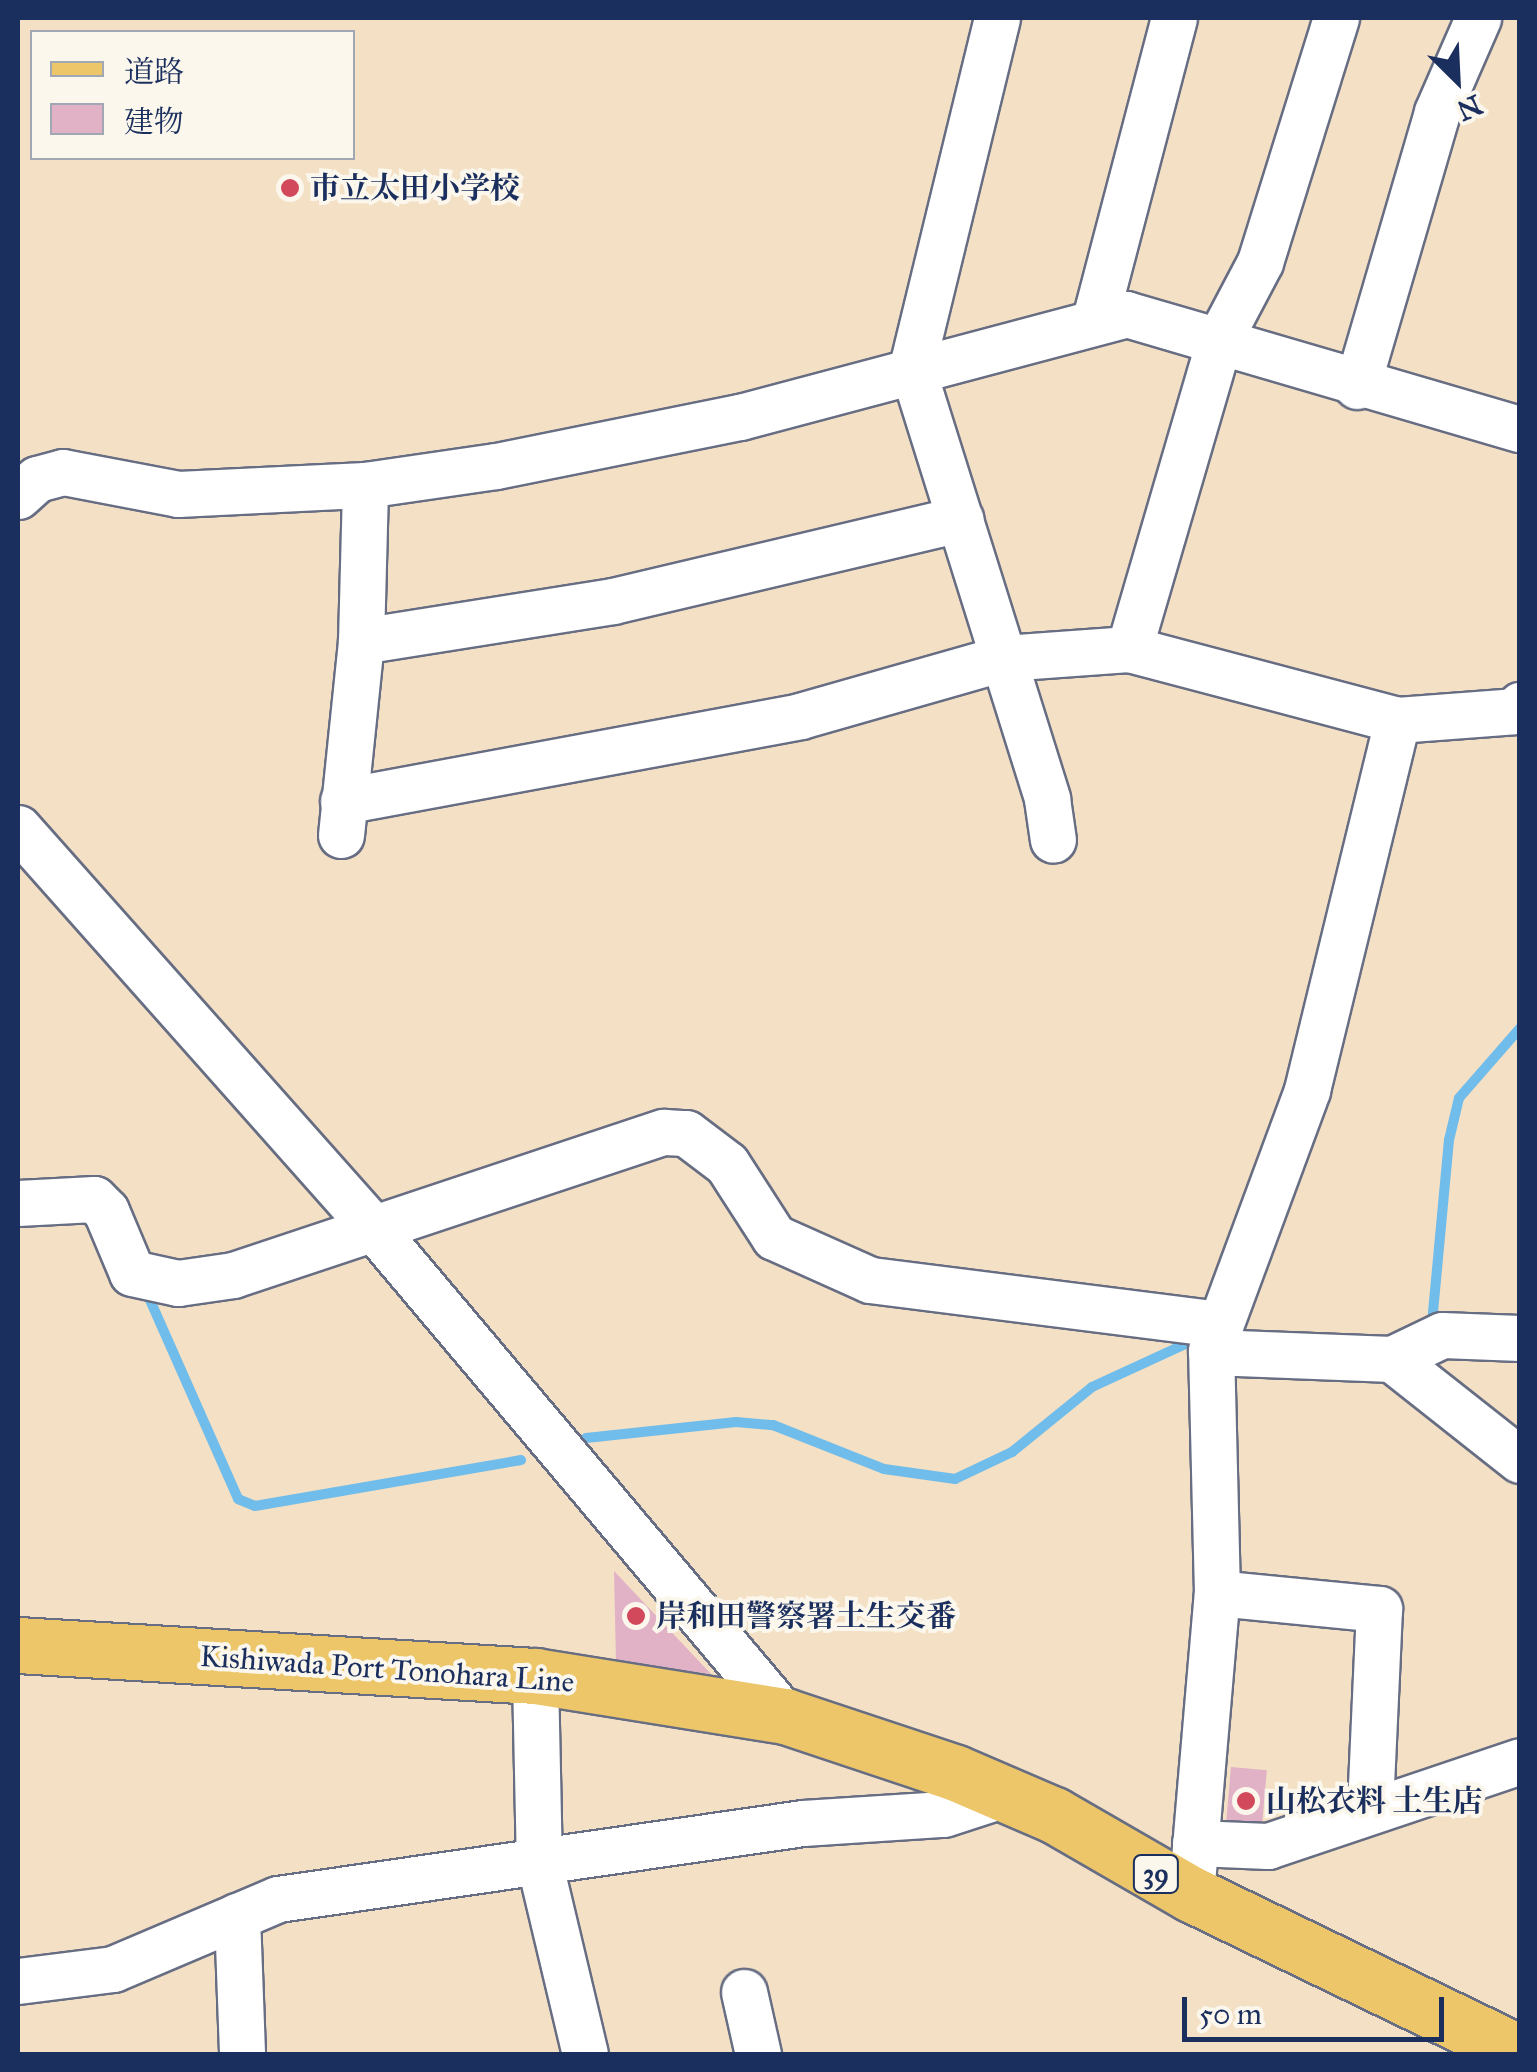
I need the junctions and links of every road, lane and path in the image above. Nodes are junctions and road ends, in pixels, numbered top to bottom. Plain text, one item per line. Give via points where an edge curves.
1 (997, 18) edge
2 (1174, 18) edge
3 (1336, 18) edge
4 (1478, 18) edge
5 (1095, 319) junction
6 (1220, 338) junction
7 (912, 367) junction
8 (1357, 386) junction
9 (1520, 429) edge
10 (365, 485) junction
11 (18, 496) edge
12 (960, 519) junction
13 (361, 642) junction
14 (1129, 649) junction
15 (1004, 658) junction
16 (1519, 710) edge
17 (1397, 720) junction
18 (18, 828) edge
19 (1054, 840) dead end
20 (18, 1203) edge
21 (375, 1230) junction
22 (1214, 1338) junction
23 (1520, 1338) edge
24 (1392, 1359) junction
25 (1520, 1460) edge
26 (1217, 1593) junction
27 (18, 1644) edge
28 (535, 1676) junction
29 (786, 1716) junction
30 (1520, 1761) edge
31 (1005, 1794) junction
32 (1370, 1809) junction
33 (539, 1861) junction
34 (1193, 1869) junction
35 (237, 1916) junction
36 (18, 1981) edge
37 (744, 1992) dead end
38 (1520, 2053) edge
39 (242, 2054) edge
40 (585, 2054) edge
41 (758, 2054) edge

1 - 7 street
2 - 5 street
3 - 6 street via 1260,262
4 - 8 street via 1437,112
5 - 6 street via 1126,314
5 - 7 street
6 - 8 street
6 - 14 street
7 - 10 street via 612,445
7 - 12 street
8 - 9 street
10 - 11 street via 178,494 63,472 37,479
10 - 13 street
12 - 13 street via 613,601
12 - 15 street
13 - 15 street via 342,818 781,720
14 - 15 street
14 - 17 street
15 - 19 street
16 - 17 street
17 - 22 street via 1306,1090
18 - 21 street
20 - 21 street via 94,1198 106,1210 132,1273 178,1283 233,1275
21 - 22 street via 664,1132 686,1134 728,1164 774,1237 870,1280
21 - 29 street
22 - 24 street
22 - 26 street
23 - 24 street via 1442,1335
24 - 25 street
26 - 32 street via 1379,1608
26 - 34 street
27 - 28 main road, Kishiwada Port Tonohara Line / 39
28 - 29 main road, Kishiwada Port Tonohara Line / 39
28 - 33 street
29 - 31 main road, Kishiwada Port Tonohara Line / 39
30 - 32 street
31 - 33 street via 944,1814 803,1823
31 - 34 main road, Kishiwada Port Tonohara Line / 39
32 - 34 street
33 - 35 street via 278,1899
33 - 40 street
34 - 38 main road, Kishiwada Port Tonohara Line / 39
35 - 36 street via 114,1969
35 - 39 street
37 - 41 street

